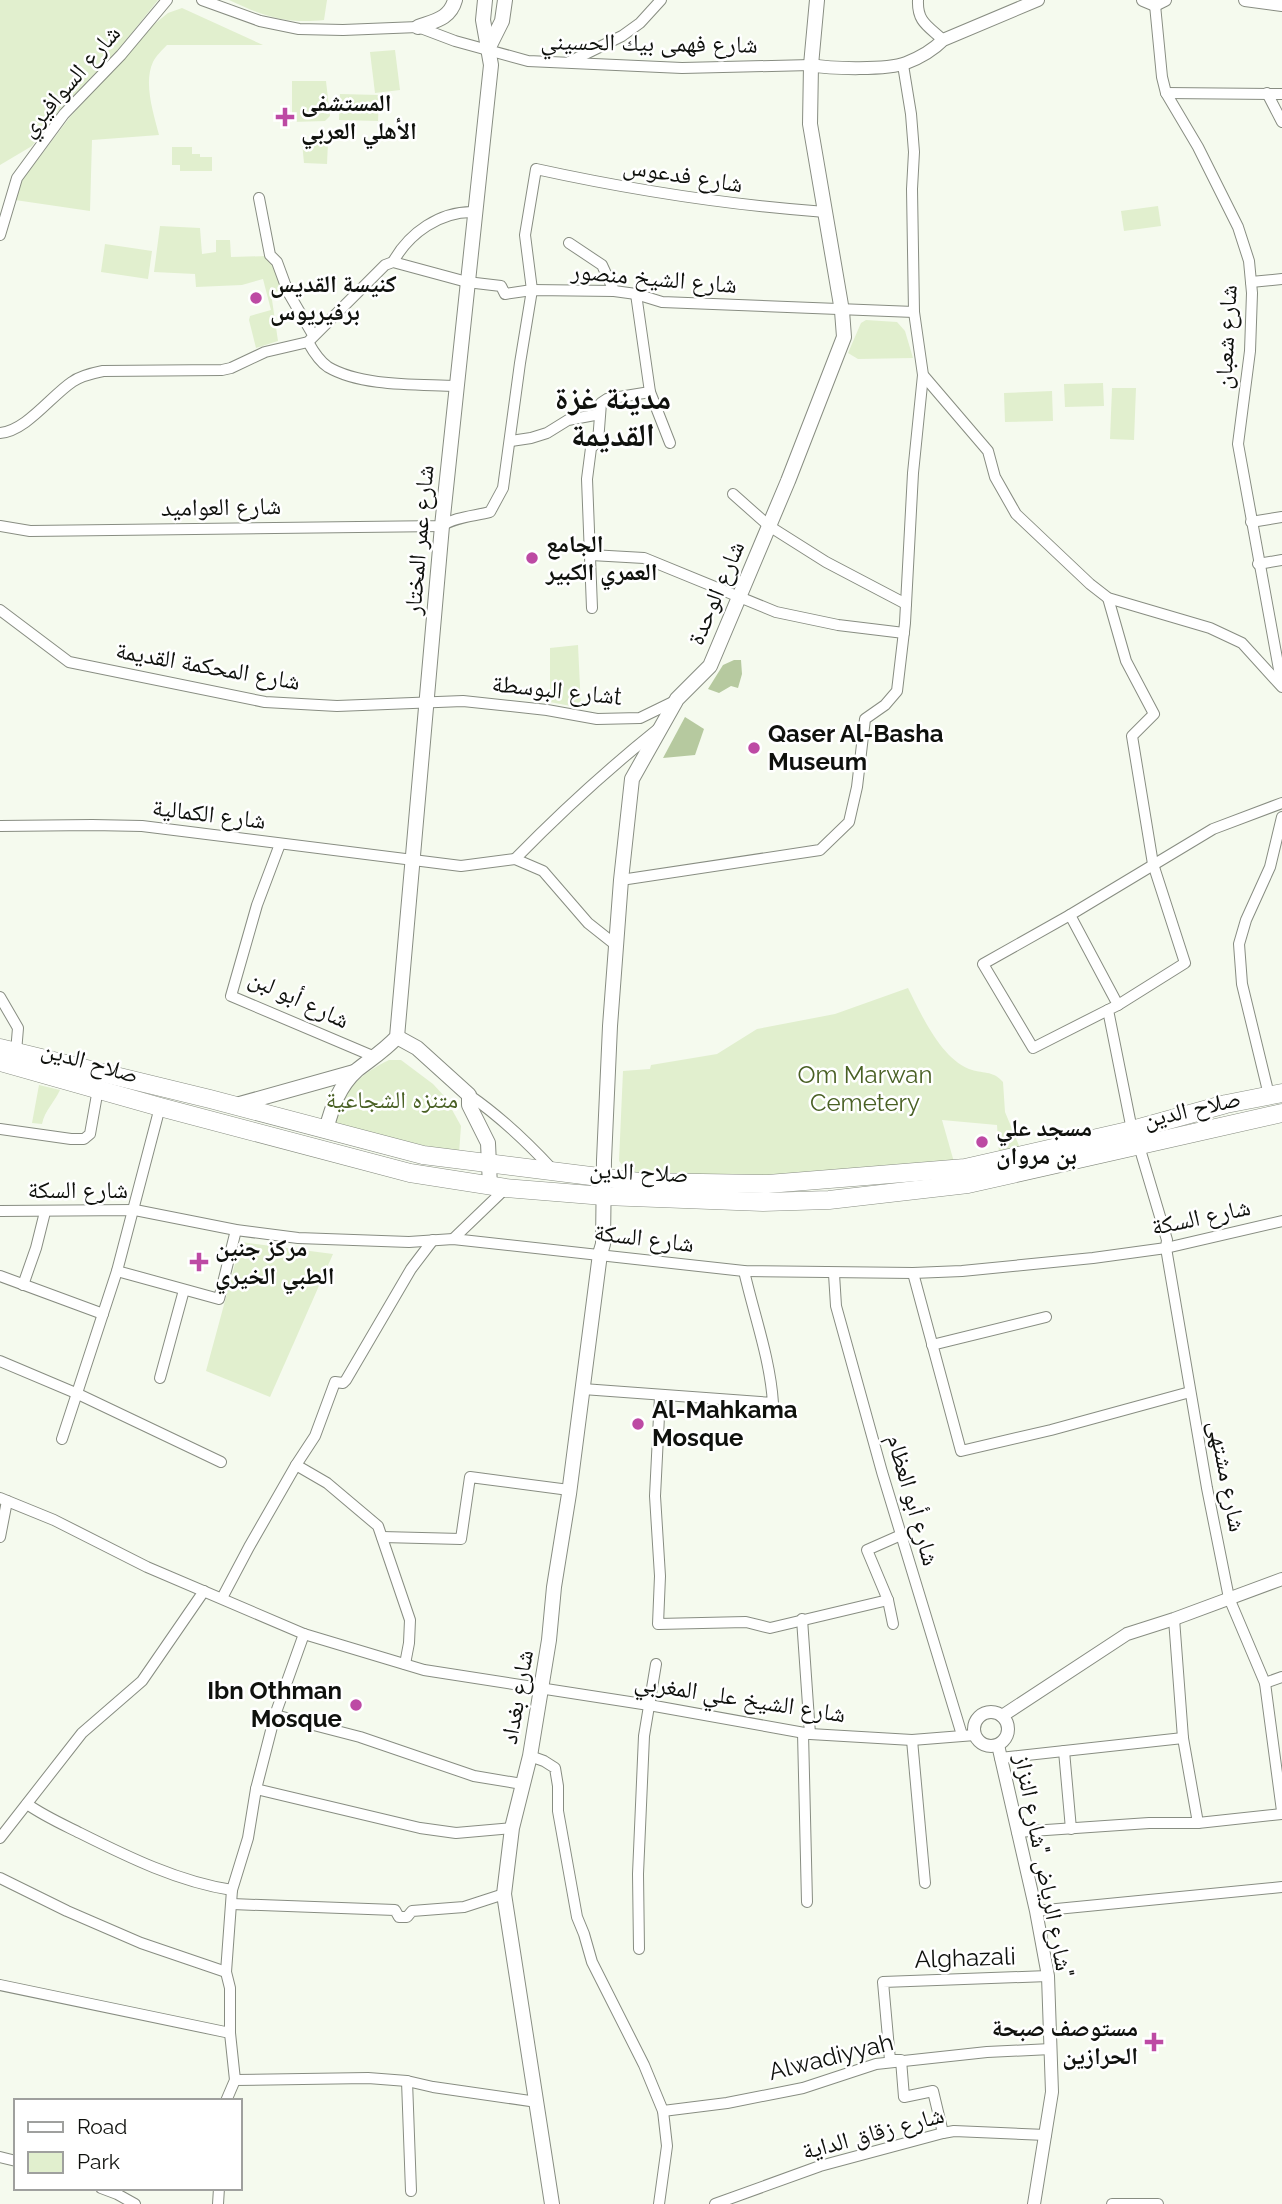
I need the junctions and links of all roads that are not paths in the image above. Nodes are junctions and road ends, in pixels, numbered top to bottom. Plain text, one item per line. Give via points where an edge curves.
1 (167, 0) edge
2 (202, 0) edge
3 (455, 0) edge
4 (485, 0) edge
5 (505, 0) edge
6 (661, 0) edge
7 (817, 0) edge
8 (918, 0) edge
9 (1038, 0) edge
10 (1245, 0) edge
11 (1154, 2) edge
12 (1282, 5) edge
13 (418, 27) junction
14 (943, 40) junction
15 (488, 49) junction
16 (567, 63) junction
17 (811, 65) junction
18 (903, 65) junction
19 (1166, 93) junction
20 (1267, 93) junction
21 (1282, 94) edge
22 (1282, 122) edge
23 (536, 169) joint
24 (12, 193) junction
25 (0, 195) edge
26 (259, 198) dead end
27 (474, 212) junction
28 (825, 212) junction
29 (0, 235) edge
30 (569, 243) dead end
31 (393, 262) junction
32 (1282, 279) edge
33 (467, 282) junction
34 (1251, 282) junction
35 (532, 290) junction
36 (614, 291) junction
37 (636, 294) junction
38 (842, 311) junction
39 (914, 312) junction
40 (310, 339) junction
41 (923, 375) junction
42 (456, 386) junction
43 (650, 392) junction
44 (600, 414) junction
45 (0, 433) edge
46 (511, 441) junction
47 (670, 443) dead end
48 (733, 494) dead end
49 (1282, 517) edge
50 (1251, 522) junction
51 (0, 526) edge
52 (442, 526) junction
53 (769, 526) junction
54 (591, 555) junction
55 (1282, 560) edge
56 (1258, 564) junction
57 (738, 598) junction
58 (1108, 598) junction
59 (906, 604) junction
60 (592, 608) dead end
61 (0, 610) edge
62 (904, 633) junction
63 (1282, 688) edge
64 (677, 699) junction
65 (427, 701) junction
66 (663, 725) junction
67 (1282, 803) edge
68 (1282, 817) edge
69 (0, 827) edge
70 (280, 844) junction
71 (515, 859) junction
72 (412, 862) junction
73 (1153, 864) junction
74 (621, 880) junction
75 (1070, 915) junction
76 (617, 946) junction
77 (0, 997) edge
78 (1113, 1008) junction
79 (397, 1037) junction
80 (8, 1050) edge
81 (375, 1057) junction
82 (0, 1062) edge
83 (355, 1072) junction
84 (99, 1089) junction
85 (1275, 1094) edge
86 (469, 1095) junction
87 (236, 1105) junction
88 (159, 1107) junction
89 (1282, 1113) edge
90 (0, 1129) edge
91 (326, 1130) junction
92 (1135, 1138) junction
93 (490, 1163) junction
94 (556, 1173) junction
95 (498, 1187) junction
96 (604, 1188) junction
97 (135, 1210) junction
98 (0, 1211) edge
99 (45, 1212) junction
100 (1282, 1221) edge
101 (236, 1230) junction
102 (453, 1239) junction
103 (433, 1240) junction
104 (1166, 1248) junction
105 (600, 1254) junction
106 (117, 1271) junction
107 (744, 1271) junction
108 (913, 1273) junction
109 (834, 1274) junction
110 (0, 1276) edge
111 (23, 1284) junction
112 (184, 1290) junction
113 (103, 1314) junction
114 (1046, 1317) dead end
115 (932, 1345) junction
116 (0, 1361) edge
117 (160, 1378) dead end
118 (583, 1389) junction
119 (1190, 1392) junction
120 (78, 1394) junction
121 (660, 1396) junction
122 (62, 1439) dead end
123 (221, 1462) dead end
124 (296, 1465) junction
125 (569, 1490) junction
126 (4, 1499) edge
127 (901, 1535) junction
128 (0, 1537) edge
129 (382, 1537) junction
130 (1282, 1579) edge
131 (204, 1591) junction
132 (222, 1598) junction
133 (1229, 1598) junction
134 (888, 1600) junction
135 (802, 1619) junction
136 (1174, 1619) junction
137 (893, 1624) dead end
138 (304, 1634) junction
139 (405, 1664) junction
140 (656, 1664) dead end
141 (1282, 1677) edge
142 (1265, 1683) junction
143 (541, 1687) junction
144 (649, 1705) junction
145 (275, 1715) junction
146 (1002, 1716) junction
147 (807, 1733) junction
148 (968, 1735) junction
149 (1184, 1738) junction
150 (912, 1740) junction
151 (999, 1751) junction
152 (1064, 1751) junction
153 (530, 1756) junction
154 (522, 1784) junction
155 (256, 1789) junction
156 (27, 1804) junction
157 (1282, 1813) edge
158 (1198, 1823) junction
159 (512, 1828) junction
160 (1071, 1829) junction
161 (1017, 1832) junction
162 (0, 1838) edge
163 (0, 1878) edge
164 (925, 1883) dead end
165 (1282, 1887) edge
166 (232, 1890) junction
167 (504, 1894) junction
168 (807, 1902) dead end
169 (232, 1904) junction
170 (1036, 1911) junction
171 (639, 1949) dead end
172 (226, 1972) junction
173 (1048, 1976) junction
174 (0, 1985) edge
175 (230, 2033) junction
176 (1051, 2049) junction
177 (901, 2060) junction
178 (235, 2080) junction
179 (407, 2081) junction
180 (227, 2099) edge
181 (537, 2102) junction
182 (663, 2111) junction
183 (943, 2133) junction
184 (1046, 2135) junction
185 (106, 2190) edge
186 (411, 2191) dead end
187 (135, 2204) edge
188 (552, 2204) edge
189 (659, 2204) edge
190 (715, 2204) edge
191 (1034, 2204) edge
192 (1112, 2204) edge
193 (1158, 2204) edge

1 - 24 street, شارع السوافيري via 64,114 17,177
2 - 13 street via 260,21 299,29
3 - 13 main road via 444,18
4 - 15 main road, شارع عمر المختار
5 - 15 main road, شارع عمر المختار via 502,21
6 - 16 street via 622,36
7 - 17 main road, شارع الوحدة
8 - 14 street via 920,18
9 - 14 street
10 - 12 street
11 - 19 street, شارع شعبان
13 - 15 street, شارع فهمى بيك الحسيني
14 - 18 street
15 - 16 street, شارع فهمى بيك الحسيني via 528,61
15 - 27 main road, شارع عمر المختار via 491,65
16 - 17 street, شارع فهمى بيك الحسيني via 682,68
17 - 18 street via 832,69
17 - 28 main road, شارع الوحدة via 810,124
18 - 39 street via 914,152
19 - 20 street
19 - 34 street, شارع شعبان via 1238,227
20 - 21 street
20 - 22 street
23 - 28 street, شارع فدعوس via 606,185 750,207
23 - 35 street, شارع العواميد via 525,234
24 - 25 street
24 - 29 street, شارع السوافيري
26 - 40 street via 270,255
27 - 31 street via 430,223
27 - 33 main road, شارع عمر المختار
28 - 38 main road, شارع الوحدة
30 - 36 street via 602,265
31 - 33 street
31 - 40 street
32 - 34 street
33 - 35 street, شارع الشيخ منصور via 501,286 505,294
33 - 42 main road, شارع عمر المختار
34 - 50 street, شارع شعبان via 1250,351 1238,444
35 - 36 street, شارع الشيخ منصور
35 - 46 street, شارع العواميد
36 - 37 street, شارع الشيخ منصور
37 - 38 street, شارع الشيخ منصور via 662,302
37 - 43 street
38 - 39 street, شارع الشيخ منصور
38 - 53 main road, شارع الوحدة via 844,337
39 - 41 street
40 - 42 street via 313,352 327,367 348,375
40 - 45 street via 222,370 103,370 73,381 9,432
41 - 58 street via 988,451 995,477 1016,514
41 - 59 street
42 - 52 main road, شارع عمر المختار
43 - 44 street via 607,399
43 - 47 street
44 - 46 street
44 - 54 street via 598,442 591,448 587,479
46 - 52 street, شارع العواميد via 503,488 490,512 451,519
48 - 53 street
49 - 50 street
50 - 56 street, شارع شعبان
51 - 52 street, شارع العواميد via 30,531
52 - 65 main road, شارع عمر المختار
53 - 57 main road, شارع الوحدة
53 - 59 street via 825,562
54 - 57 street via 644,558
54 - 60 street
55 - 56 street
56 - 63 street, شارع شعبان
57 - 62 street via 815,621
57 - 64 main road, شارع الوحدة via 710,666
58 - 63 street via 1210,628 1242,643
58 - 73 street via 1126,661 1154,714 1132,736
59 - 62 street
61 - 65 street, شارع المحكمة القديمة via 69,662 265,702 337,706
62 - 74 street via 897,691 865,719 849,822 834,839 820,850
64 - 65 street, شارع البوسطةt via 640,718 597,719 463,701
64 - 66 main road, شارع الوحدة
65 - 72 main road, شارع عمر المختار
66 - 71 street
66 - 74 main road, شارع الوحدة via 632,779
67 - 73 street via 1213,829
68 - 85 street via 1270,867 1238,944 1242,984
69 - 70 street, شارع الكمالية via 142,827
70 - 72 street, شارع الكمالية
70 - 81 street, شارع أبو لبن via 231,996
71 - 72 street, شارع الكمالية via 461,866
71 - 76 street via 543,871 588,923
72 - 79 main road, شارع عمر المختار
73 - 75 street
73 - 78 street via 1185,963
74 - 76 main road, شارع الوحدة
75 - 78 street, شارع مشتهى
75 - 78 street via 983,964 1033,1048
76 - 96 main road, شارع الوحدة
77 - 80 street via 18,1028
78 - 92 street, شارع مشتهى
79 - 81 main road
79 - 86 main road via 417,1048
80 - 87 highway, صلاح الدين
81 - 83 main road
82 - 84 highway, صلاح الدين
83 - 87 main road
83 - 91 main road via 337,1095
84 - 88 highway, صلاح الدين
84 - 90 street via 90,1134 84,1139
85 - 92 highway, صلاح الدين via 1226,1104
86 - 93 main road via 469,1105 488,1143
86 - 94 street via 521,1136
87 - 91 highway, صلاح الدين
88 - 95 highway, صلاح الدين via 410,1173
88 - 97 street
89 - 92 highway, صلاح الدين
91 - 93 highway, صلاح الدين via 423,1155
92 - 96 highway, صلاح الدين via 968,1184 829,1200 763,1202
92 - 104 street, شارع مشتهى
93 - 94 highway, صلاح الدين
93 - 95 main road
94 - 96 highway, صلاح الدين
95 - 96 highway, صلاح الدين
95 - 102 street
96 - 105 main road, شارع بغداد
97 - 99 street, شارع السكة
97 - 101 street, شارع السكة
97 - 106 street
98 - 99 street, شارع السكة
99 - 111 street
100 - 104 street, شارع السكة
101 - 103 street, شارع السكة via 298,1238
101 - 112 street via 219,1299
102 - 103 street, شارع السكة
102 - 105 street, شارع السكة
103 - 124 street via 346,1380 335,1382 315,1436
104 - 108 street, شارع السكة via 962,1272
104 - 119 street, شارع مشتهى
105 - 107 street, شارع السكة
105 - 118 main road, شارع بغداد
106 - 112 street
106 - 113 street
107 - 109 street, شارع السكة
107 - 121 street via 771,1374 774,1403
108 - 109 street, شارع السكة
108 - 115 street
109 - 127 street, شارع أبو العظام via 836,1306
110 - 111 street
111 - 113 street
112 - 117 street
113 - 120 street
114 - 115 street
115 - 119 street via 961,1451
116 - 120 street
118 - 121 street
118 - 125 main road, شارع بغداد
119 - 133 street, شارع مشتهى
120 - 122 street
120 - 123 street
121 - 135 street via 655,1496 658,1624 746,1622 770,1628
124 - 129 street via 362,1511 378,1525
124 - 132 street
125 - 129 street via 470,1478 461,1539
125 - 143 main road, شارع بغداد
126 - 128 street
126 - 131 street, شارع الشيخ علي المغربي
127 - 134 street via 867,1550
127 - 148 street, شارع أبو العظام
129 - 139 street via 410,1620
130 - 133 street
131 - 132 street, شارع الشيخ علي المغربي
131 - 156 street via 142,1681 82,1733
132 - 138 street, شارع الشيخ علي المغربي
133 - 136 street
133 - 142 street, شارع مشتهى
134 - 135 street
134 - 137 street
135 - 147 street
136 - 146 street via 1127,1634
136 - 149 street
138 - 139 street, شارع الشيخ علي المغربي
138 - 145 street
139 - 143 street, شارع الشيخ علي المغربي
140 - 144 street
141 - 142 street
142 - 157 street, شارع مشتهى
143 - 144 street, شارع الشيخ علي المغربي
143 - 153 main road, شارع بغداد
144 - 147 street, شارع الشيخ علي المغربي
144 - 171 street via 640,1805
145 - 154 street via 360,1737 474,1776
145 - 155 street
146 - 148 street via 992,1712 981,1715
146 - 151 street via 1008,1732
147 - 150 street, شارع الشيخ علي المغربي
147 - 168 street
148 - 150 street, شارع الشيخ علي المغربي
148 - 151 street
149 - 152 street
149 - 158 street
150 - 164 street
151 - 152 street
151 - 161 street, شارع الرياض "شارع النزاز"
152 - 160 street
153 - 154 main road, شارع بغداد
153 - 182 street via 555,1768 577,1917 592,1962
154 - 159 main road, شارع بغداد
155 - 159 street via 420,1828 456,1833
155 - 166 street via 248,1838
156 - 162 street
156 - 166 street via 118,1852 201,1884
157 - 158 street
158 - 160 street
159 - 167 main road, شارع بغداد
160 - 161 street
161 - 170 street, شارع الرياض "شارع النزاز"
163 - 172 street via 141,1943
165 - 170 street
166 - 169 street
167 - 169 street via 464,1907 412,1911 403,1918 396,1910
167 - 181 main road, شارع بغداد
169 - 172 street
170 - 173 street, شارع الرياض "شارع النزاز"
172 - 175 street
173 - 176 street, شارع الرياض "شارع النزاز"
173 - 177 street, Alghazali via 883,1982 890,2060
174 - 175 street
175 - 178 street
176 - 177 street, Alwadiyyah
176 - 184 street, شارع الرياض "شارع النزاز"
177 - 182 street, Alwadiyyah via 803,2088
177 - 183 street via 904,2097 933,2091
178 - 179 street
178 - 180 street
179 - 181 street
179 - 186 street
181 - 188 main road, شارع بغداد
182 - 189 street via 667,2146
183 - 184 street, شارع زقاق الداية
183 - 190 street, شارع زقاق الداية via 820,2166
184 - 191 street, شارع الرياض "شارع النزاز"
185 - 187 street
192 - 193 street

